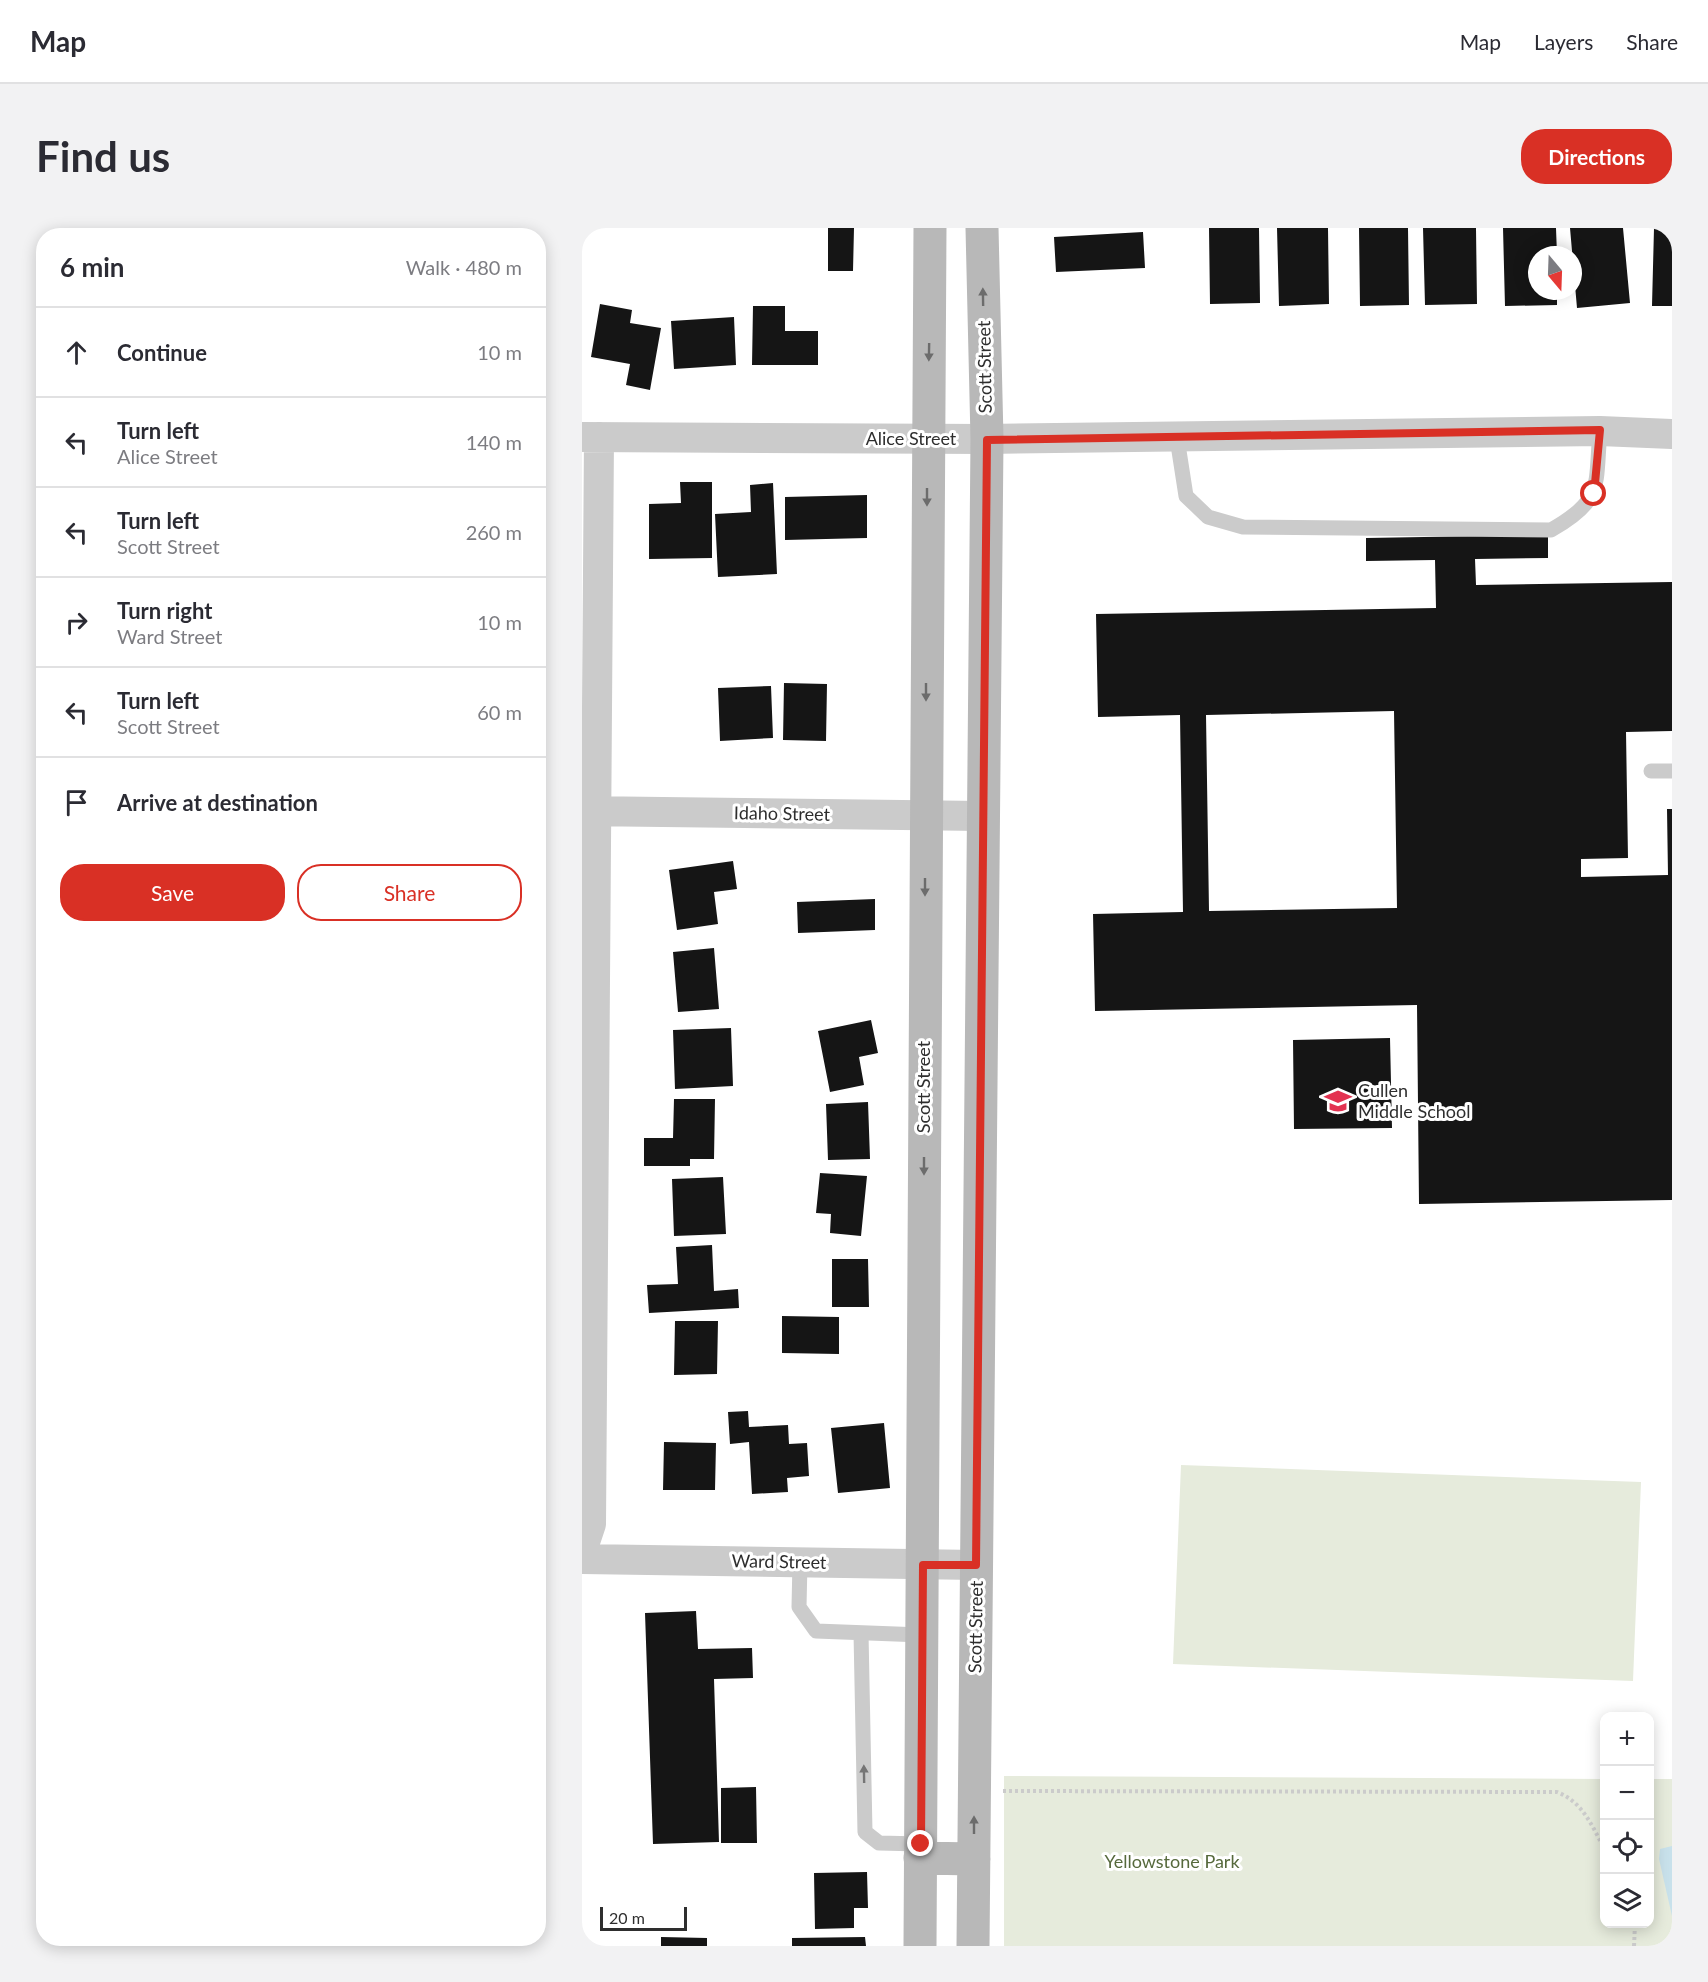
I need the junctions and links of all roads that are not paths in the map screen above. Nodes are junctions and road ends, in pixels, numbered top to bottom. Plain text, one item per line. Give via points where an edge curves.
1 (930, 228) edge
2 (982, 228) edge
3 (1600, 430) junction
4 (1672, 434) edge
5 (590, 437) edge
6 (1177, 438) junction
7 (928, 439) junction
8 (987, 440) junction
9 (1651, 771) dead end
10 (1672, 771) edge
11 (588, 811) edge
12 (982, 816) junction
13 (925, 817) junction
14 (582, 1551) edge
15 (582, 1559) edge
16 (800, 1562) junction
17 (923, 1565) junction
18 (976, 1565) junction
19 (861, 1633) junction
20 (922, 1635) junction
21 (921, 1851) junction
22 (974, 1859) junction
23 (920, 1946) edge
24 (973, 1946) edge

1 -> 7 main road, Scott Street
8 -> 2 main road, Scott Street
3 - 4 street, Alice Street
3 - 6 street, Alice Street
3 - 6 lane via 1594,494 1578,515 1551,530 1243,527 1208,517 1185,496
5 - 7 street, Alice Street
5 - 11 street
6 - 8 street, Alice Street
7 - 8 street, Alice Street
7 -> 13 main road, Scott Street
8 - 12 main road, Scott Street
9 - 10 lane
11 - 13 street, Idaho Street
11 - 14 street via 591,1524
12 - 13 street, Idaho Street
12 - 18 main road, Scott Street
13 -> 17 main road, Scott Street
15 - 16 street, Ward Street
16 - 17 street, Ward Street
16 - 19 lane via 799,1606 816,1631
17 - 18 street, Ward Street
17 - 20 main road, Scott Street
22 -> 18 main road, Scott Street
19 - 20 lane
21 -> 19 lane via 879,1843 865,1832
20 - 21 main road, Scott Street
21 - 22 main road
21 - 23 main road, Scott Street
22 - 24 main road, Scott Street

